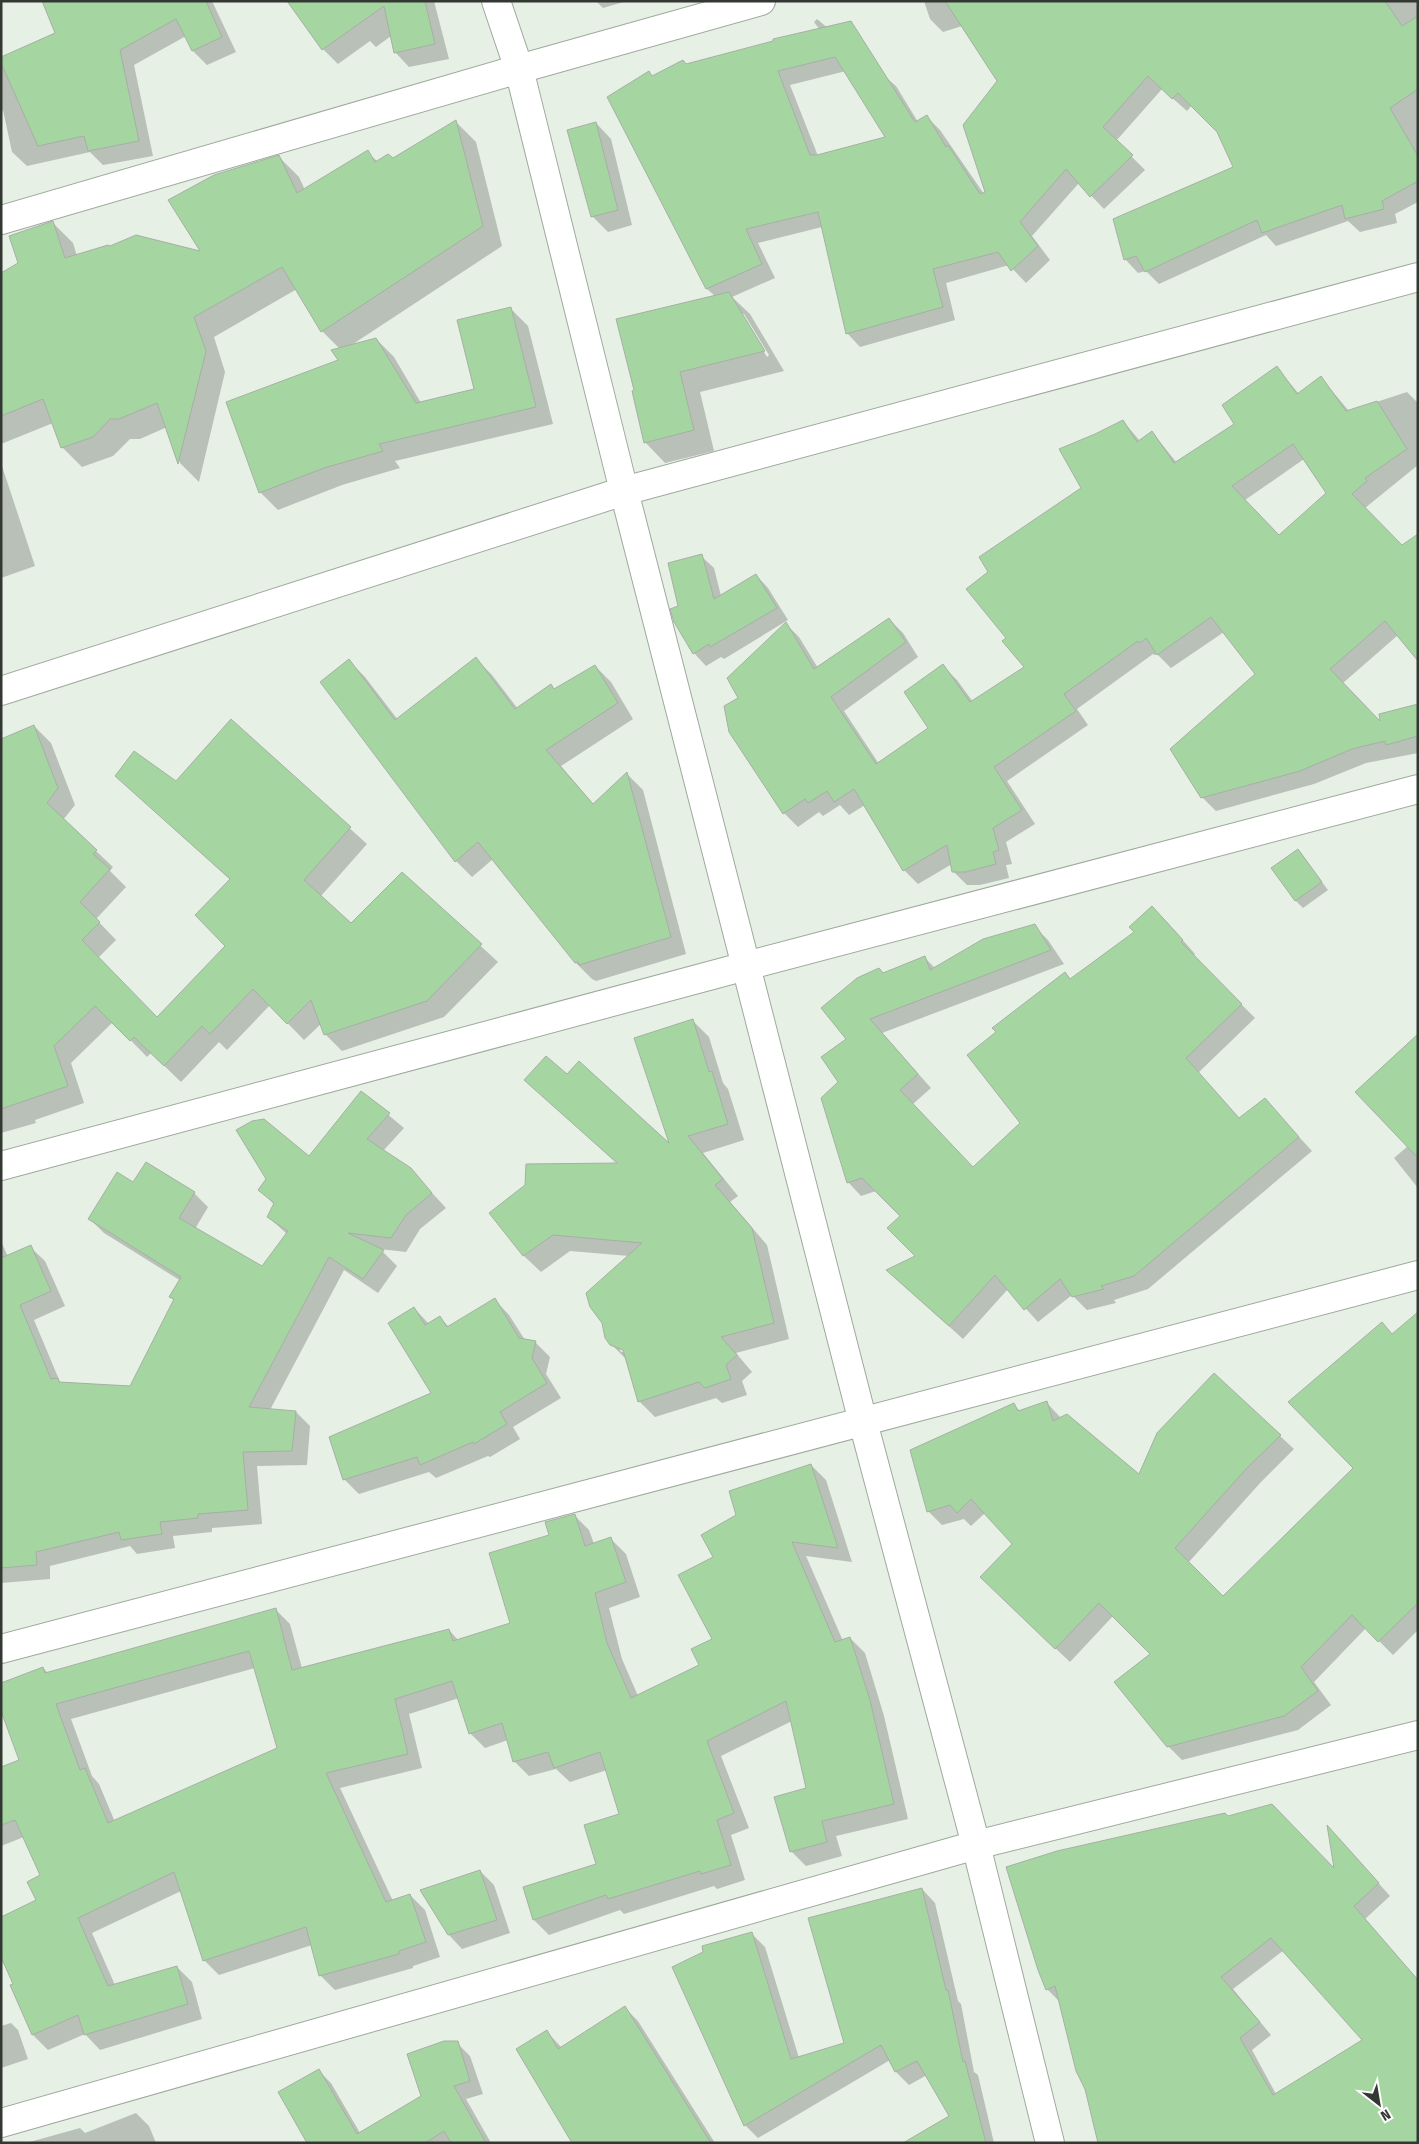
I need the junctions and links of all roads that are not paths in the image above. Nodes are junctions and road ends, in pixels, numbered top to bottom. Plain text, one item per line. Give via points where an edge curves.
1 (496, 1) edge
2 (761, 1) edge
3 (518, 69) junction
4 (1, 220) edge
5 (1418, 277) edge
6 (624, 491) junction
7 (1, 691) edge
8 (1418, 789) edge
9 (746, 966) junction
10 (1, 1166) edge
11 (1418, 1275) edge
12 (863, 1422) junction
13 (1, 1649) edge
14 (1418, 1734) edge
15 (976, 1846) junction
16 (1, 2123) edge
17 (1050, 2143) edge

1 - 3 street
2 - 3 street
3 - 4 street
3 - 6 street
5 - 6 street
6 - 7 street
6 - 9 street
8 - 9 street
9 - 10 street
9 - 12 street
11 - 12 street
12 - 13 street
12 - 15 street
14 - 15 street
15 - 16 street
15 - 17 street

